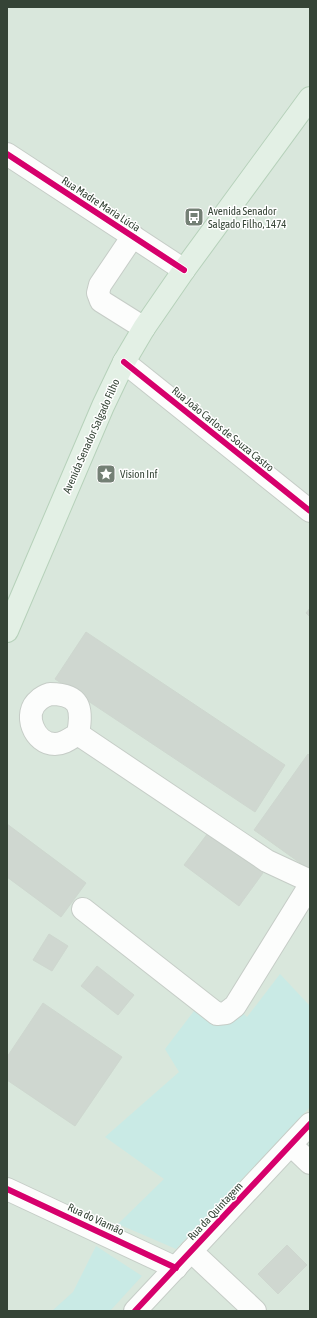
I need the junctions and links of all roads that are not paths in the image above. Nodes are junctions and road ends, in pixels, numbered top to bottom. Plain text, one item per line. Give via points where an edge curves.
1 (310, 98) edge
2 (7, 154) edge
3 (133, 236) junction
4 (184, 270) junction
5 (144, 328) junction
6 (124, 362) junction
7 (310, 511) edge
8 (7, 632) edge
9 (78, 734) dead end
10 (310, 881) edge
11 (310, 885) edge
12 (83, 909) dead end
13 (310, 1124) edge
14 (291, 1145) junction
15 (310, 1162) edge
16 (7, 1190) edge
17 (191, 1251) junction
18 (176, 1268) junction
19 (135, 1311) edge
20 (256, 1311) edge

1 - 4 main road, Avenida Senador Salgado Filho
2 - 3 street, Rua Madre Maria Lúcia
3 - 4 street, Rua Madre Maria Lúcia
3 - 5 street via 100,285 98,293 101,301
4 - 5 main road, Avenida Senador Salgado Filho
5 - 6 main road, Avenida Senador Salgado Filho
6 - 7 street, Rua João Carlos de Souza Castro
6 - 8 main road, Avenida Senador Salgado Filho
9 - 10 street via 267,861
11 - 12 street via 235,1006 226,1013 217,1014
13 - 14 street, Rua da Quintagem
14 - 15 street
14 - 17 street, Rua da Quintagem
16 - 18 street, Rua do Viamão
17 - 18 street, Rua da Quintagem
17 - 20 street
18 - 19 street, Rua da Quintagem

